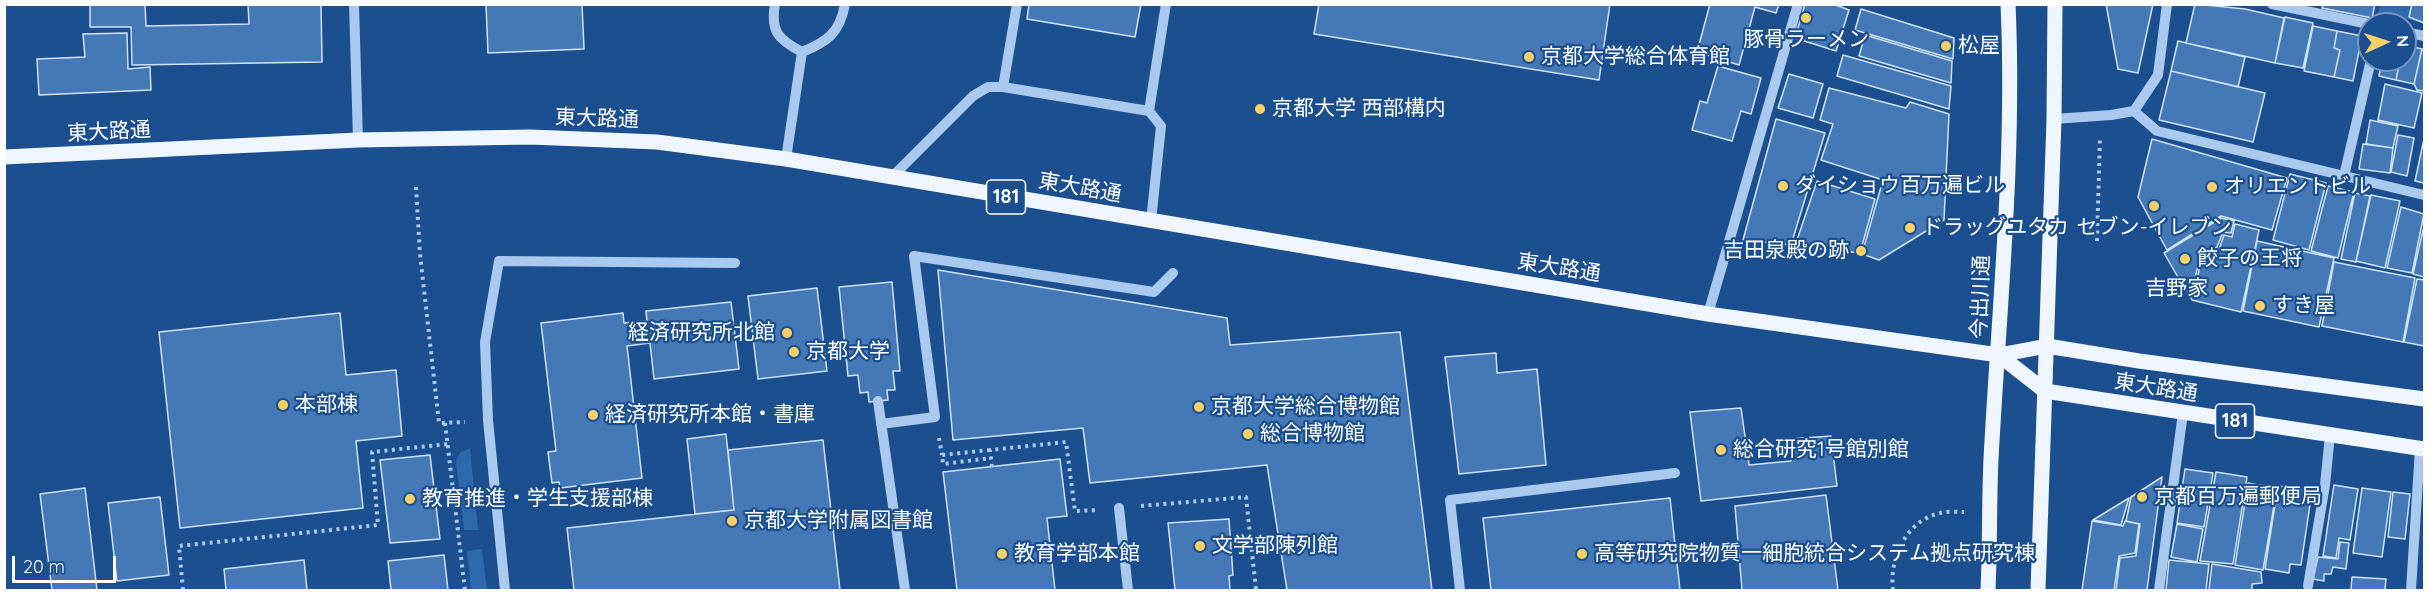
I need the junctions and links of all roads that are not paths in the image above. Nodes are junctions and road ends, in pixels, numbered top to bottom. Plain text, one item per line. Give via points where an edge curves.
1 (354, 4) edge
2 (775, 4) edge
3 (845, 4) edge
4 (1017, 4) edge
5 (1166, 4) edge
6 (1798, 4) edge
7 (2008, 4) edge
8 (2055, 4) edge
9 (2167, 4) edge
10 (2271, 4) edge
11 (2357, 22) edge
12 (802, 52) junction
13 (2368, 72) edge
14 (1003, 87) junction
15 (1149, 111) junction
16 (2134, 111) junction
17 (2054, 119) junction
18 (358, 140) junction
19 (4, 157) edge
20 (786, 159) junction
21 (2344, 176) junction
22 (892, 177) junction
23 (2424, 195) edge
24 (1151, 221) junction
25 (735, 263) dead end
26 (1173, 273) dead end
27 (1708, 314) junction
28 (2047, 346) junction
29 (1999, 355) junction
30 (2045, 391) junction
31 (2424, 399) edge
32 (878, 401) dead end
33 (2183, 413) junction
34 (881, 424) junction
35 (2330, 435) junction
36 (2422, 449) edge
37 (1675, 473) dead end
38 (1119, 508) road end
39 (2308, 586) dead end
40 (505, 591) edge
41 (905, 591) edge
42 (1128, 591) edge
43 (1460, 591) edge
44 (1988, 591) edge
45 (2038, 591) edge
46 (2159, 591) edge
47 (2411, 591) edge

1 - 18 street
2 - 12 street via 772,21 778,36
3 - 12 street via 843,19 827,42
4 - 14 street
5 - 15 street
6 - 27 street
7 - 29 main road, 今出川通 via 2009,97
8 - 17 main road
9 - 16 street via 2158,75
10 - 11 street
12 - 20 street
13 - 21 street
14 - 15 street
14 - 22 street via 988,87 973,96
15 - 24 street via 1161,126
16 - 17 street
16 - 21 street via 2157,131
17 - 28 main road
18 - 19 main road, 東大路通 / 181
18 - 20 main road, 東大路通 / 181 via 530,137 645,142
20 - 22 main road, 東大路通 / 181
21 - 23 street
22 - 24 main road, 東大路通 / 181
24 - 27 main road, 東大路通 / 181
25 - 40 street via 499,261 485,342 488,420
26 - 34 street via 1154,292 914,255 935,417
27 - 29 main road, 東大路通 / 181
28 - 29 main road, 東大路通 / 181
28 - 30 main road
28 - 31 main road, 東大路通 / 181
29 - 30 main road, 東大路通 / 181
29 - 44 main road, 今出川通 via 1991,458
30 - 33 main road, 東大路通 / 181
30 - 45 main road
32 - 34 street
33 - 35 main road, 東大路通 / 181
33 - 46 street
34 - 41 street
35 - 36 main road, 東大路通 / 181
35 - 39 street
36 - 47 street
37 - 43 street via 1450,500
38 - 42 street

